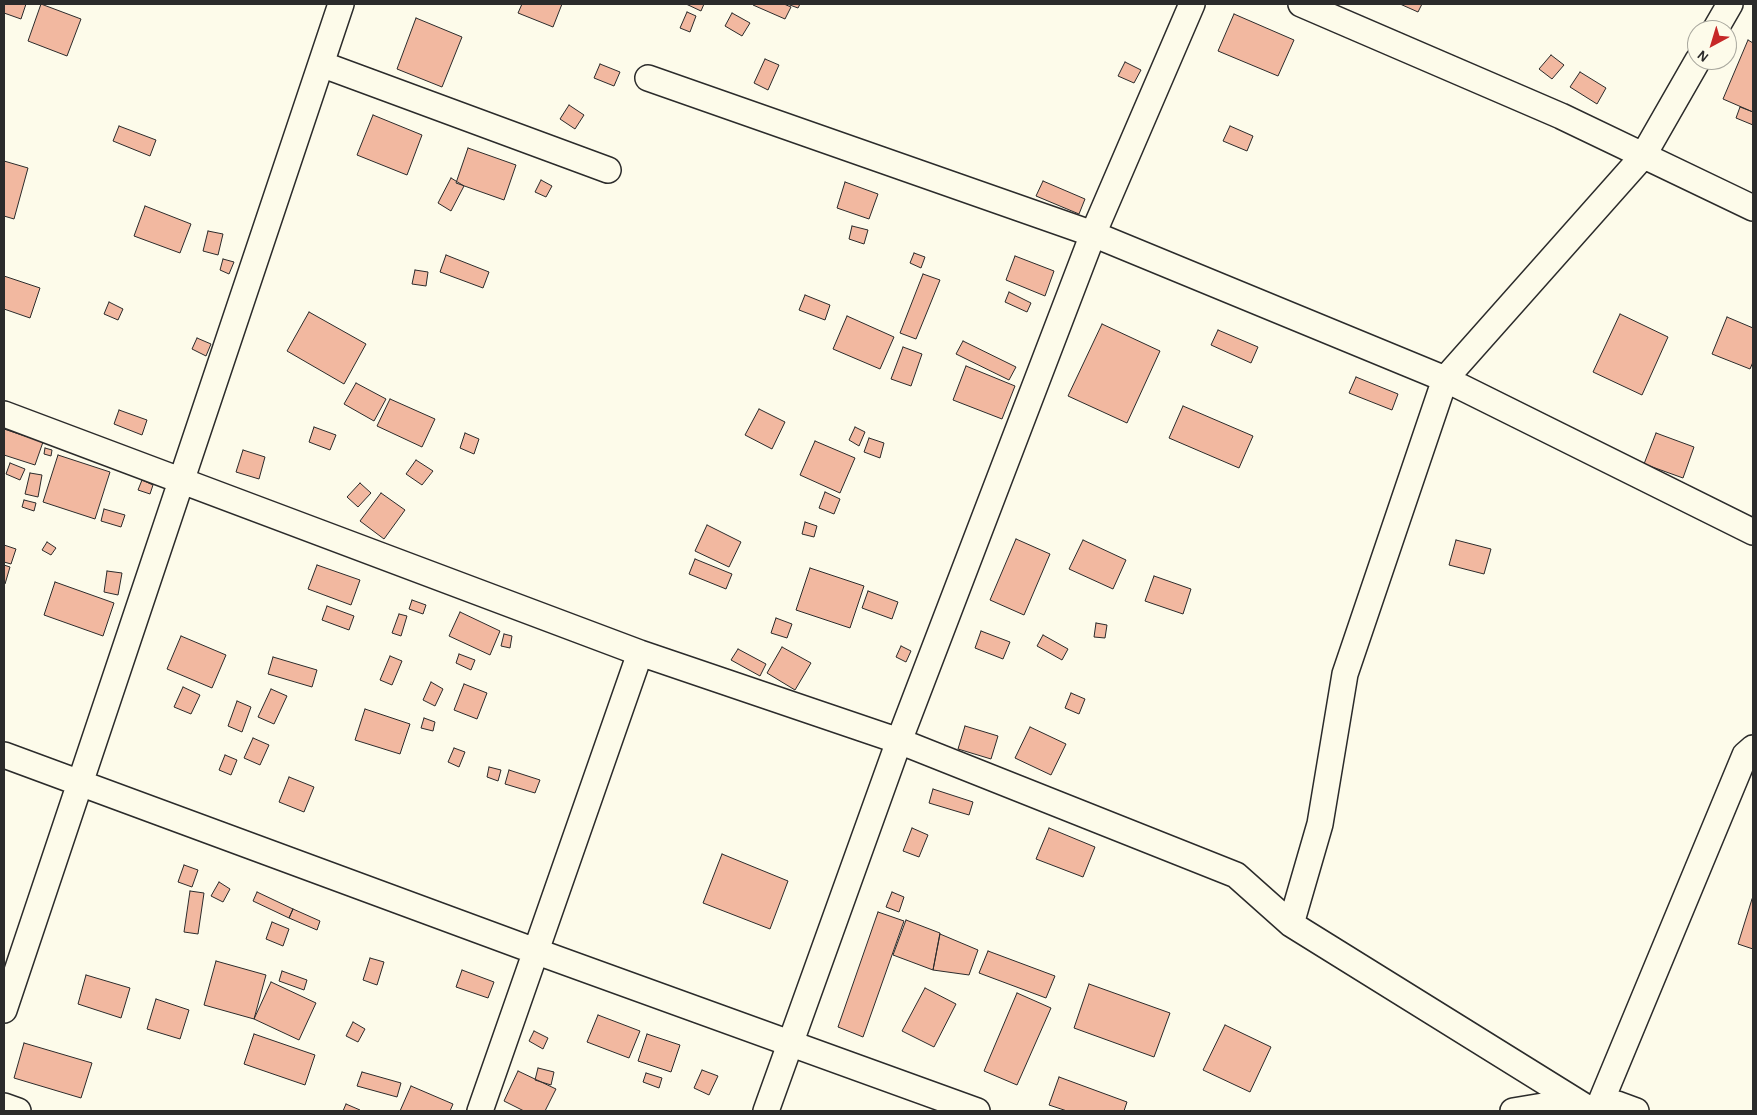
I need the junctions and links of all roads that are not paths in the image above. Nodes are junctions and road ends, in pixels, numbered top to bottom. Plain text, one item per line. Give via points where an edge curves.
1 (341, 4) edge
2 (1192, 4) edge
3 (1301, 4) edge
4 (1730, 4) edge
5 (1721, 20) edge
6 (321, 64) junction
7 (1692, 70) edge
8 (648, 78) dead end
9 (1643, 156) junction
10 (608, 170) dead end
11 (1753, 208) edge
12 (1094, 234) junction
13 (1445, 379) junction
14 (4, 414) edge
15 (182, 480) junction
16 (1753, 532) edge
17 (640, 653) junction
18 (899, 741) junction
19 (1753, 748) edge
20 (4, 755) edge
21 (80, 783) junction
22 (1291, 924) junction
23 (535, 951) junction
24 (4, 1010) edge
25 (790, 1044) junction
26 (4, 1106) edge
27 (18, 1111) edge
28 (480, 1111) edge
29 (766, 1111) edge
30 (977, 1111) edge
31 (1513, 1111) edge
32 (1578, 1111) edge
33 (1592, 1111) edge
34 (1597, 1111) edge
35 (1601, 1111) edge
36 (1636, 1111) edge

1 - 6 street
2 - 12 street
3 - 9 street via 1561,116
4 - 5 street
6 - 10 street
6 - 15 street
7 - 9 street
8 - 12 street
9 - 11 street
9 - 13 street
12 - 13 street
12 - 18 street
13 - 16 street
13 - 22 street via 1346,674 1320,824
14 - 15 street
15 - 17 street
15 - 21 street
17 - 18 street
17 - 23 street
18 - 22 street via 1236,875
18 - 25 street
19 - 34 street via 1745,755
20 - 21 street
21 - 23 street
21 - 24 street
22 - 33 street
23 - 25 street
23 - 28 street
25 - 29 street
25 - 30 street
26 - 27 street
31 - 32 street via 1543,1106
35 - 36 street via 1618,1104

